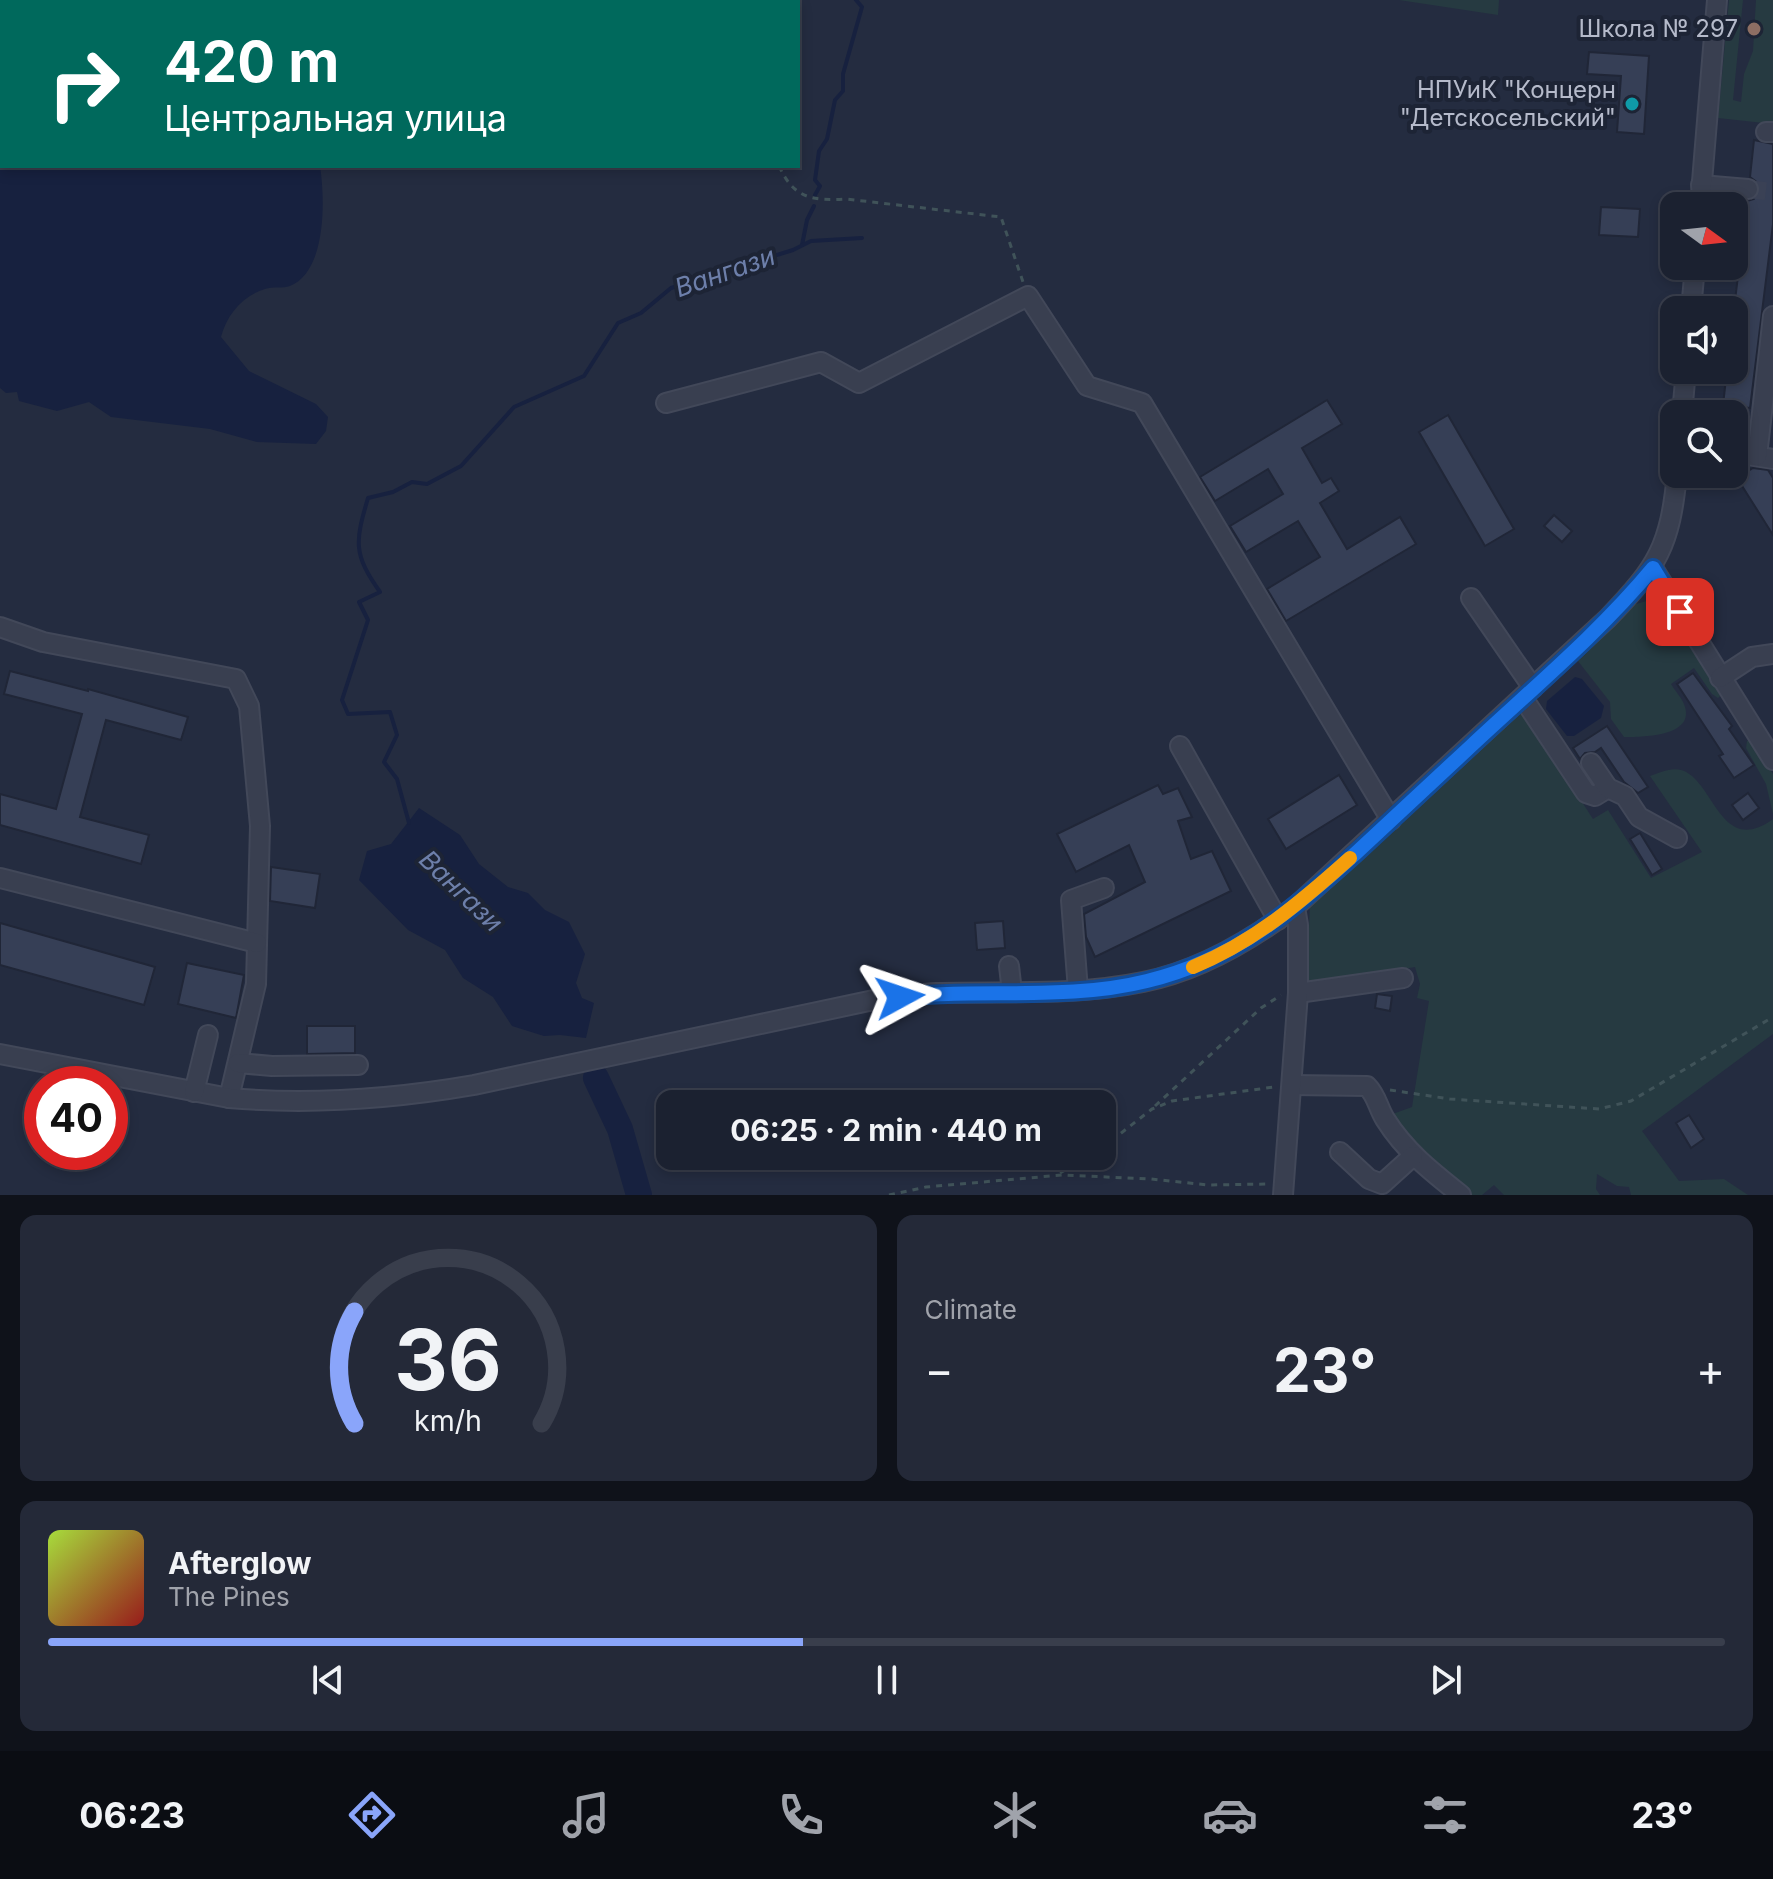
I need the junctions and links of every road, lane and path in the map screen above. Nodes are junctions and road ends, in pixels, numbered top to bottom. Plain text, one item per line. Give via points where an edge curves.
1 (1717, 0) edge
2 (780, 168) edge
3 (1701, 185) junction
4 (1748, 189) tunnel mouth
5 (1701, 192) edge
6 (1028, 296) junction
7 (1773, 316) edge
8 (666, 403) dead end
9 (1748, 455) edge
10 (1769, 458) edge
11 (1676, 488) edge
12 (1653, 568) junction
13 (1471, 598) dead end
14 (0, 627) edge
15 (1773, 654) edge
16 (1720, 678) junction
17 (1528, 693) junction
18 (1180, 746) dead end
19 (1773, 760) edge
20 (1591, 763) dead end
21 (1608, 788) junction
22 (1391, 820) junction
23 (1677, 838) dead end
24 (0, 878) edge
25 (1104, 888) dead end
26 (1295, 907) junction
27 (1278, 920) junction
28 (257, 943) junction
29 (1009, 966) dead end
30 (1403, 978) dead end
31 (1078, 990) junction
32 (1012, 992) junction
33 (1298, 993) junction
34 (1773, 1017) edge
35 (208, 1035) dead end
36 (0, 1054) edge
37 (238, 1063) junction
38 (358, 1065) dead end
39 (1292, 1085) junction
40 (1367, 1086) junction
41 (194, 1092) junction
42 (229, 1098) junction
43 (1152, 1109) junction
44 (1116, 1137) edge
45 (1340, 1152) dead end
46 (1413, 1156) junction
47 (1286, 1169) junction
48 (1065, 1170) edge
49 (1057, 1175) junction
50 (1284, 1193) edge
51 (889, 1195) edge
52 (1461, 1195) edge

1 - 3 street
2 - 6 path via 793,189 820,200 1001,217
3 - 4 street
3 - 5 street
6 - 8 street via 859,383 821,362
6 - 22 street via 1087,386 1142,403
7 - 10 street
9 - 10 street
11 - 12 street via 1673,516
12 - 16 street
12 - 17 street
13 - 17 street
14 - 28 street via 43,642 236,679 249,706 260,826
15 - 16 street via 1752,657
16 - 19 street
17 - 21 street via 1586,793 1595,796
17 - 22 street
18 - 27 street
20 - 21 street
21 - 23 street via 1625,796 1639,817
22 - 26 street
24 - 28 street
25 - 31 street via 1071,900
26 - 27 street
26 - 33 street
27 - 31 street via 1240,945 1177,973
28 - 37 street via 256,984
29 - 32 street
30 - 33 street
31 - 32 street
32 - 42 street via 869,1001 427,1093 304,1102
33 - 39 street
33 - 43 path via 1280,995 1261,1008
34 - 40 path via 1631,1101 1599,1109 1450,1099
35 - 41 street
36 - 41 street
37 - 38 street
37 - 42 street
39 - 40 street
39 - 43 path via 1172,1101
39 - 47 street
40 - 46 street
41 - 42 street
43 - 44 path
45 - 46 street via 1382,1184
46 - 52 street
47 - 49 path via 1267,1184
47 - 50 street
48 - 49 path
49 - 51 path

